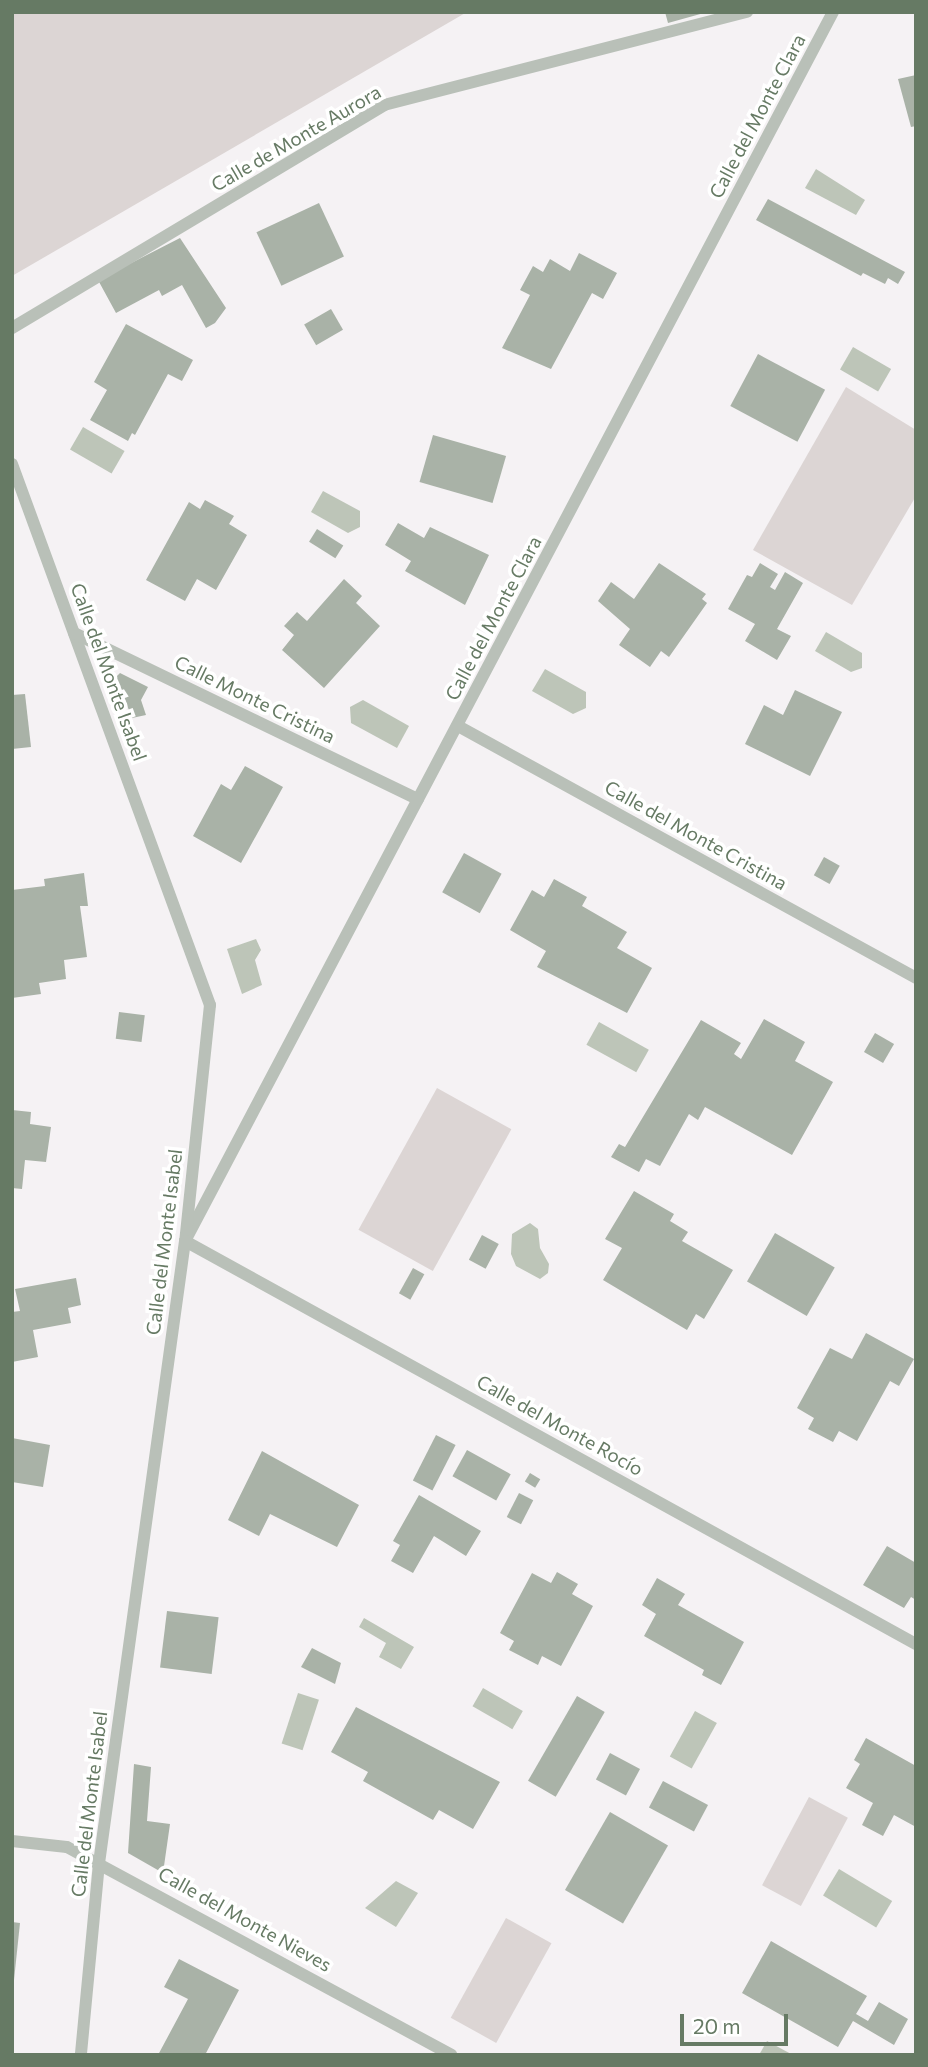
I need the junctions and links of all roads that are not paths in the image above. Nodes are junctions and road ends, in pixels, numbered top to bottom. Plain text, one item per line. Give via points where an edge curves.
1 (747, 12) edge
2 (833, 12) edge
3 (12, 328) edge
4 (12, 464) edge
5 (74, 633) junction
6 (458, 726) junction
7 (418, 799) junction
8 (916, 978) edge
9 (185, 1241) junction
10 (916, 1644) edge
11 (12, 1841) edge
12 (99, 1863) junction
13 (81, 2055) edge
14 (451, 2055) edge

1 - 3 street, Calle de Monte Aurora via 384,105
2 - 6 street, Calle del Monte Clara
4 - 5 street, Calle del Monte Isabel
5 - 7 street, Calle Monte Cristina
5 - 9 street, Calle del Monte Isabel via 210,1005
6 - 7 street, Calle del Monte Clara
6 - 8 street, Calle del Monte Cristina
7 - 9 street, Calle del Monte Clara
9 - 10 street, Calle del Monte Rocío
9 - 12 street, Calle del Monte Isabel
11 - 12 street, Calle del Monte Nieves via 66,1847
12 - 13 street, Calle del Monte Isabel
12 - 14 street, Calle del Monte Nieves

